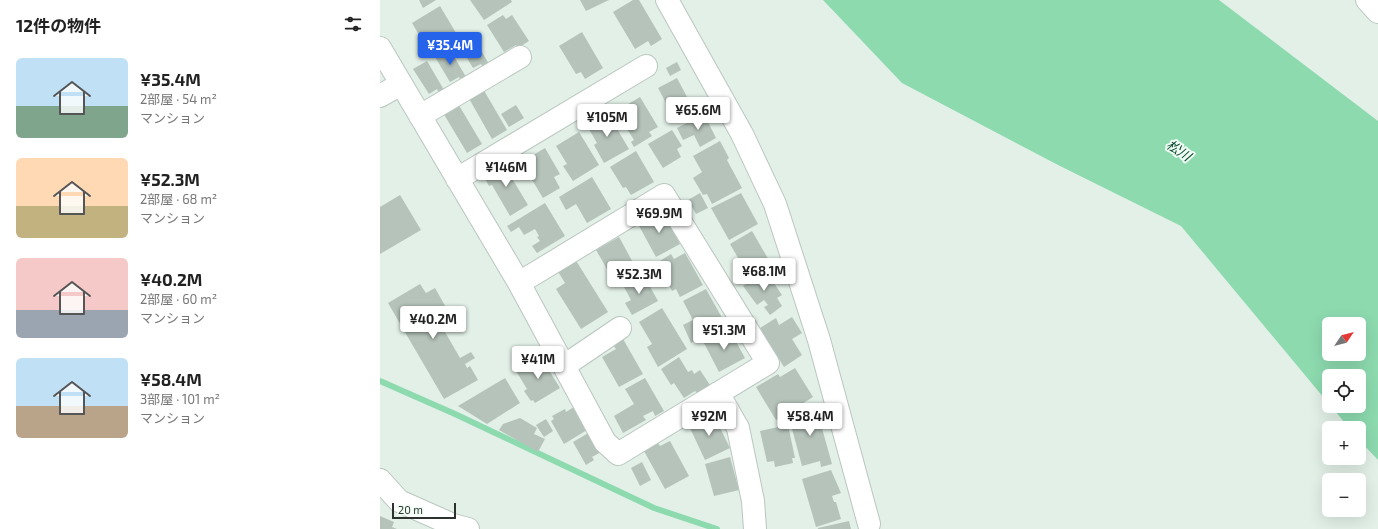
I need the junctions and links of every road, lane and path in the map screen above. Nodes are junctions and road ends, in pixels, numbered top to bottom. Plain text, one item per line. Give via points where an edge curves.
1 (667, 0) edge
2 (1367, 0) edge
3 (1378, 12) edge
4 (380, 48) edge
5 (520, 57) dead end
6 (646, 66) dead end
7 (401, 84) junction
8 (380, 96) edge
9 (420, 116) junction
10 (457, 179) junction
11 (519, 283) junction
12 (620, 328) dead end
13 (564, 366) junction
14 (718, 394) junction
15 (380, 480) edge
16 (389, 498) edge
17 (869, 524) dead end
18 (468, 529) edge
19 (755, 529) edge

1 - 17 street via 742,134 775,204 819,340
2 - 3 street
4 - 7 street
5 - 9 street
6 - 10 street
7 - 8 street
7 - 9 street
9 - 10 street
10 - 11 street
11 - 13 street
11 - 14 street via 664,195 768,363
12 - 13 street
13 - 14 street via 605,442 618,454
14 - 19 street via 738,428 753,501
15 - 16 street
16 - 18 street

